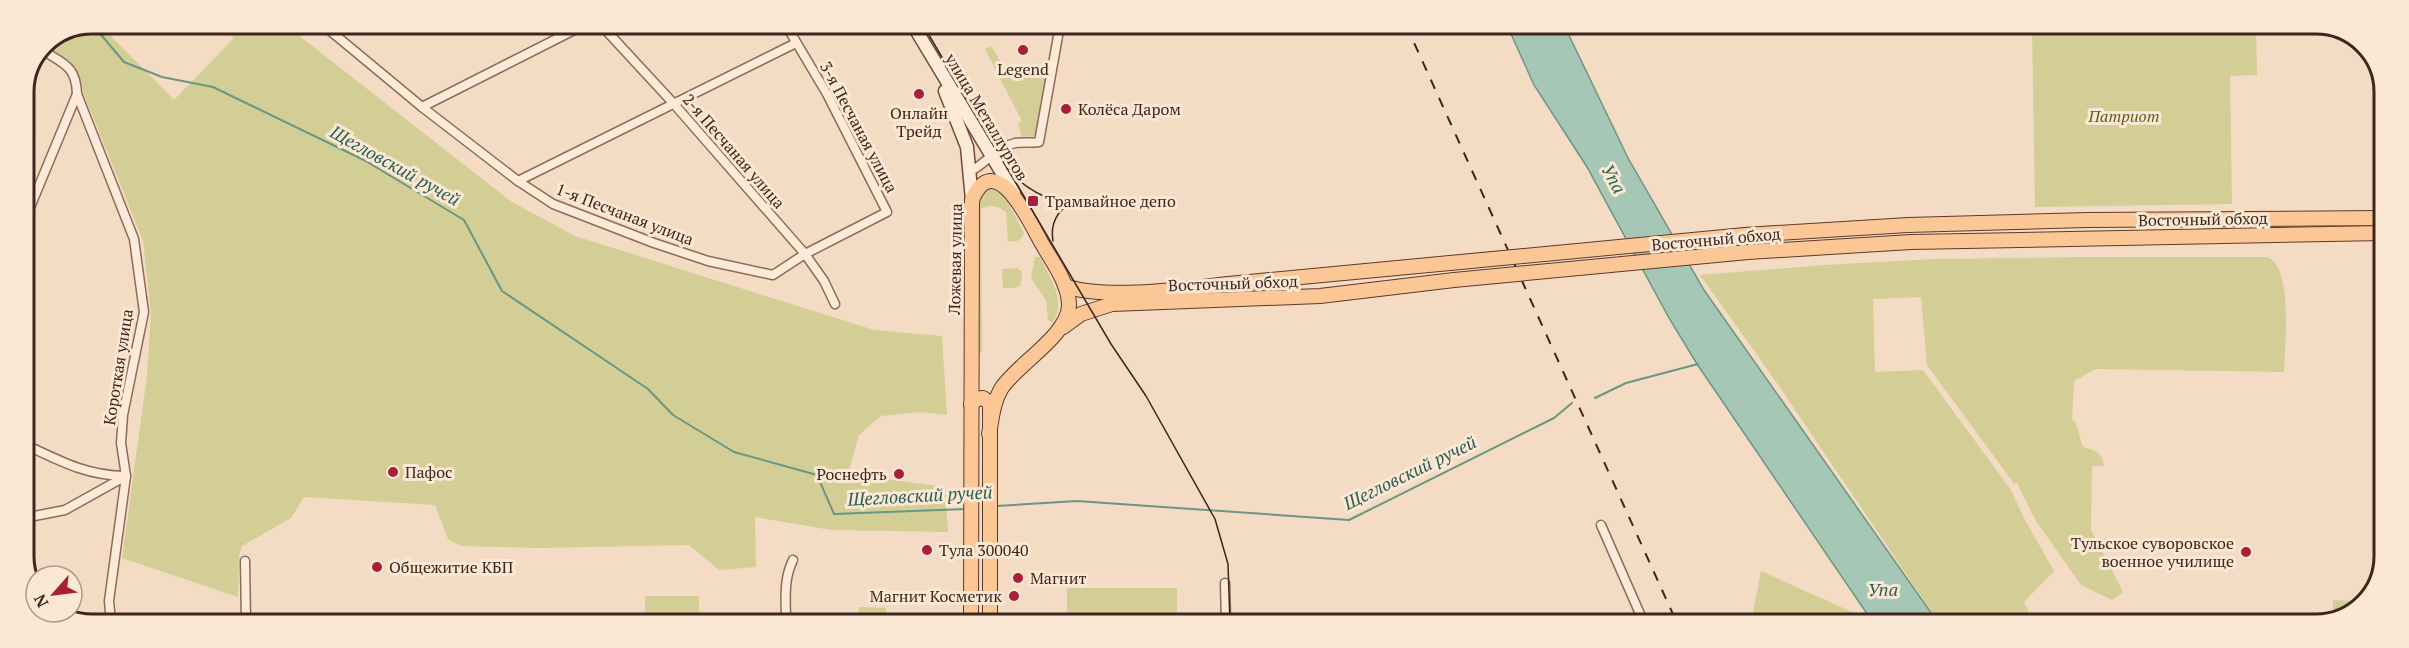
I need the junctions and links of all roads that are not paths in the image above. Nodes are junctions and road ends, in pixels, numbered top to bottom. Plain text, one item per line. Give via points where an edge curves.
1 (334, 34) edge
2 (566, 34) edge
3 (610, 34) edge
4 (791, 34) edge
5 (918, 34) edge
6 (1058, 34) edge
7 (796, 43) junction
8 (49, 54) edge
9 (929, 54) junction
10 (77, 94) junction
11 (674, 104) junction
12 (422, 107) junction
13 (992, 155) junction
14 (971, 171) junction
15 (518, 181) junction
16 (34, 197) edge
17 (1017, 198) junction
18 (972, 200) junction
19 (887, 212) joint
20 (2374, 218) edge
21 (2374, 233) edge
22 (805, 254) junction
23 (1065, 286) junction
24 (835, 304) dead end
25 (1059, 330) junction
26 (971, 404) junction
27 (989, 434) junction
28 (35, 449) edge
29 (126, 476) junction
30 (35, 516) edge
31 (1601, 525) dead end
32 (970, 543) junction
33 (990, 544) junction
34 (793, 560) dead end
35 (245, 561) dead end
36 (1225, 583) dead end
37 (110, 614) edge
38 (246, 614) edge
39 (786, 614) edge
40 (971, 614) edge
41 (990, 614) edge
42 (1226, 614) edge
43 (1640, 614) edge

1 - 12 street, 1-я Песчаная улица
2 - 12 street
3 - 11 street, 2-я Песчаная улица
4 - 7 street, 3-я Песчаная улица
5 - 9 main road, улица Металлургов
6 - 13 street via 1039,142 1017,143
7 - 11 street
7 - 19 street, 3-я Песчаная улица
8 - 10 street, Короткая улица via 68,66 76,77
9 - 13 main road, улица Металлургов
9 - 14 main road, улица Металлургов via 968,147
10 - 16 street
10 - 29 street, Короткая улица via 134,239 139,269 144,312 123,415 121,443
11 - 15 street
11 - 22 street, 2-я Песчаная улица
12 - 15 street, 1-я Песчаная улица
13 - 14 street
13 - 17 main road, улица Металлургов
14 - 18 main road, улица Металлургов
15 - 22 street, 1-я Песчаная улица via 553,204 708,261 772,275
17 - 18 main road, Ложевая улица via 994,181 981,186
17 - 23 main road, Ложевая улица
18 - 26 main road, Ложевая улица
19 - 22 street, 1-я Песчаная улица
20 - 23 main road, Восточный обход, bridge via 1908,225 1450,262 1183,289 1104,293
21 - 25 main road, Восточный обход, bridge via 1911,242 1748,252 1320,296 1112,304 1080,314
22 - 24 street, 2-я Песчаная улица
23 - 25 main road, Ложевая улица via 1070,304
25 - 27 main road, Ложевая улица via 1001,389
26 - 27 main road, Ложевая улица via 983,398 990,403
26 - 32 main road, Ложевая улица
27 - 33 main road, Ложевая улица
28 - 29 street via 82,471
29 - 30 street via 65,510
29 - 37 street, Короткая улица
31 - 43 street
32 - 33 main road via 979,550
32 - 40 main road, Ложевая улица
33 - 41 main road, Ложевая улица
34 - 39 street via 785,583
35 - 38 street
36 - 42 street

